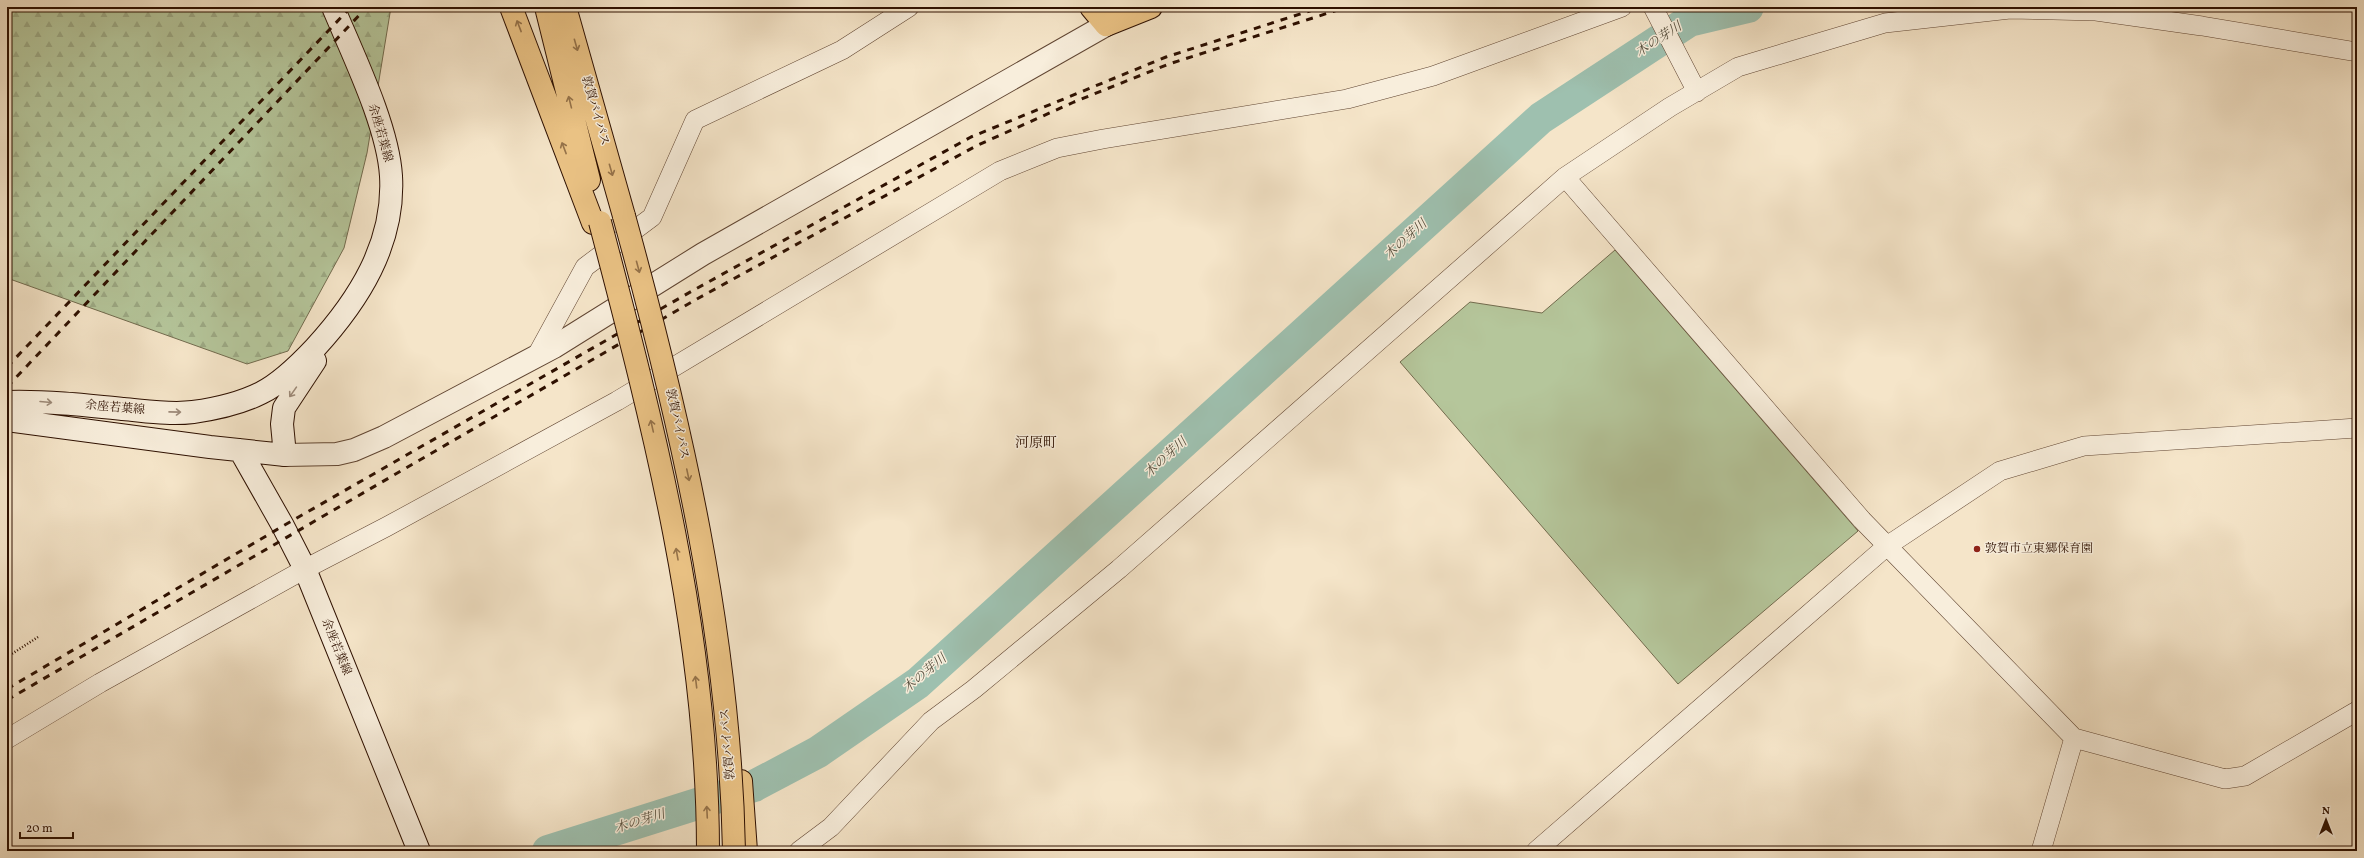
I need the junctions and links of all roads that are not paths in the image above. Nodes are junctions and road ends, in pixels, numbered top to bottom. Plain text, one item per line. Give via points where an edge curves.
1 (333, 7) edge
2 (511, 7) edge
3 (546, 7) edge
4 (565, 7) edge
5 (909, 7) edge
6 (1091, 7) edge
7 (1151, 7) edge
8 (1622, 7) edge
9 (1653, 7) edge
10 (1106, 25) junction
11 (2357, 52) edge
12 (1697, 92) junction
13 (1565, 177) junction
14 (597, 222) junction
15 (337, 324) junction
16 (537, 355) junction
17 (7, 402) edge
18 (7, 420) edge
19 (2357, 428) edge
20 (240, 450) junction
21 (285, 455) junction
22 (1888, 546) junction
23 (305, 569) junction
24 (712, 598) junction
25 (2357, 711) edge
26 (2074, 738) junction
27 (7, 739) edge
28 (418, 847) edge
29 (708, 851) edge
30 (734, 851) edge
31 (746, 851) edge
32 (799, 851) edge
33 (1536, 851) edge
34 (2041, 851) edge

1 - 15 main road, 余座若葉線 via 388,152 391,199 382,244 373,265
14 -> 2 highway
14 -> 3 highway, 敦賀バイパス
4 -> 24 highway, 敦賀バイパス, bridge via 661,352
5 - 16 street via 842,50 695,120 652,217 585,267
6 - 10 highway
7 - 10 highway
8 - 23 street via 1433,76 1362,96 1057,148 1000,171 617,401 386,528
9 - 12 street
10 - 16 main road via 710,250
11 - 12 street via 2096,11 2010,9 1885,23 1738,67
12 - 13 street
13 - 22 street via 1862,520
13 - 32 street via 1120,569 974,689 931,720 831,827
29 -> 14 highway, 敦賀バイパス, bridge via 704,760 685,598 654,435 615,279
17 -> 15 main road, 余座若葉線 via 39,401 181,412 220,406 261,393 278,382
15 -> 21 main road, 余座若葉線 via 326,345 287,402 282,424
16 - 21 main road via 370,444 337,454
18 - 20 main road, 余座若葉線
19 - 22 street via 2084,446 2000,471
20 - 21 main road, 余座若葉線
20 - 23 main road, 余座若葉線
22 - 26 street
22 - 33 street
23 - 27 street via 100,683
23 - 28 main road, 余座若葉線
24 - 30 highway, 敦賀バイパス, bridge via 730,758
24 - 31 highway, bridge via 739,759
25 - 26 street via 2245,776 2225,779
26 - 34 street

